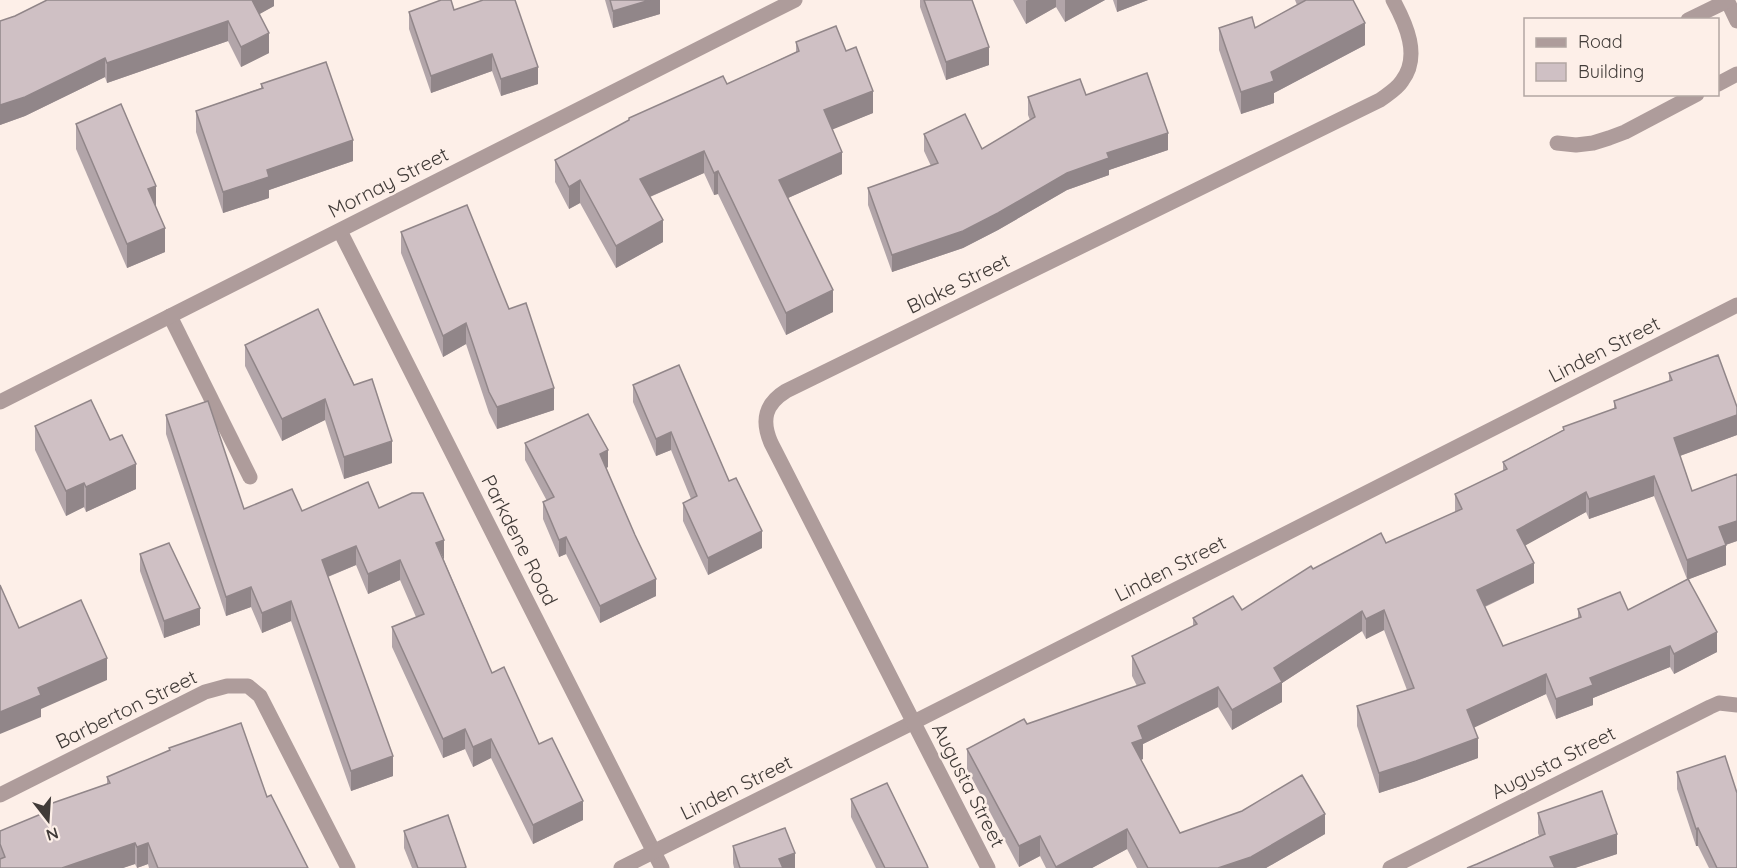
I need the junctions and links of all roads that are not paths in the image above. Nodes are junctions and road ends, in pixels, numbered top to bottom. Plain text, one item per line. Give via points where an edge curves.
1 (795, 0) edge
2 (1394, 0) edge
3 (1727, 0) edge
4 (769, 6) edge
5 (1692, 18) edge
6 (1737, 21) edge
7 (1737, 74) edge
8 (1719, 83) edge
9 (1693, 96) edge
10 (1557, 143) dead end
11 (340, 231) junction
12 (1737, 305) edge
13 (170, 316) junction
14 (0, 402) edge
15 (250, 477) dead end
16 (1737, 705) edge
17 (914, 722) junction
18 (0, 795) edge
19 (653, 852) junction
20 (348, 868) edge
21 (621, 868) edge
22 (662, 868) edge
23 (988, 868) edge
24 (1390, 868) edge

1 - 4 street, Mornay Street
2 - 17 street, Blake Street via 1406,24 1410,68 1401,83 1380,100 776,397 770,406 765,417 771,443
3 - 5 street
3 - 6 street
4 - 11 street, Mornay Street
7 - 8 street
9 - 10 street via 1609,138 1576,146
11 - 13 street, Mornay Street
11 - 19 street, Parkdene Road
12 - 17 street, Linden Street
13 - 14 street, Mornay Street
13 - 15 street
16 - 24 street, Augusta Street via 1719,703 1710,707
17 - 19 street, Linden Street
17 - 23 street, Augusta Street
18 - 20 street, Barberton Street via 205,693 227,686 248,686 260,696
19 - 21 street, Linden Street
19 - 22 street, Parkdene Road

